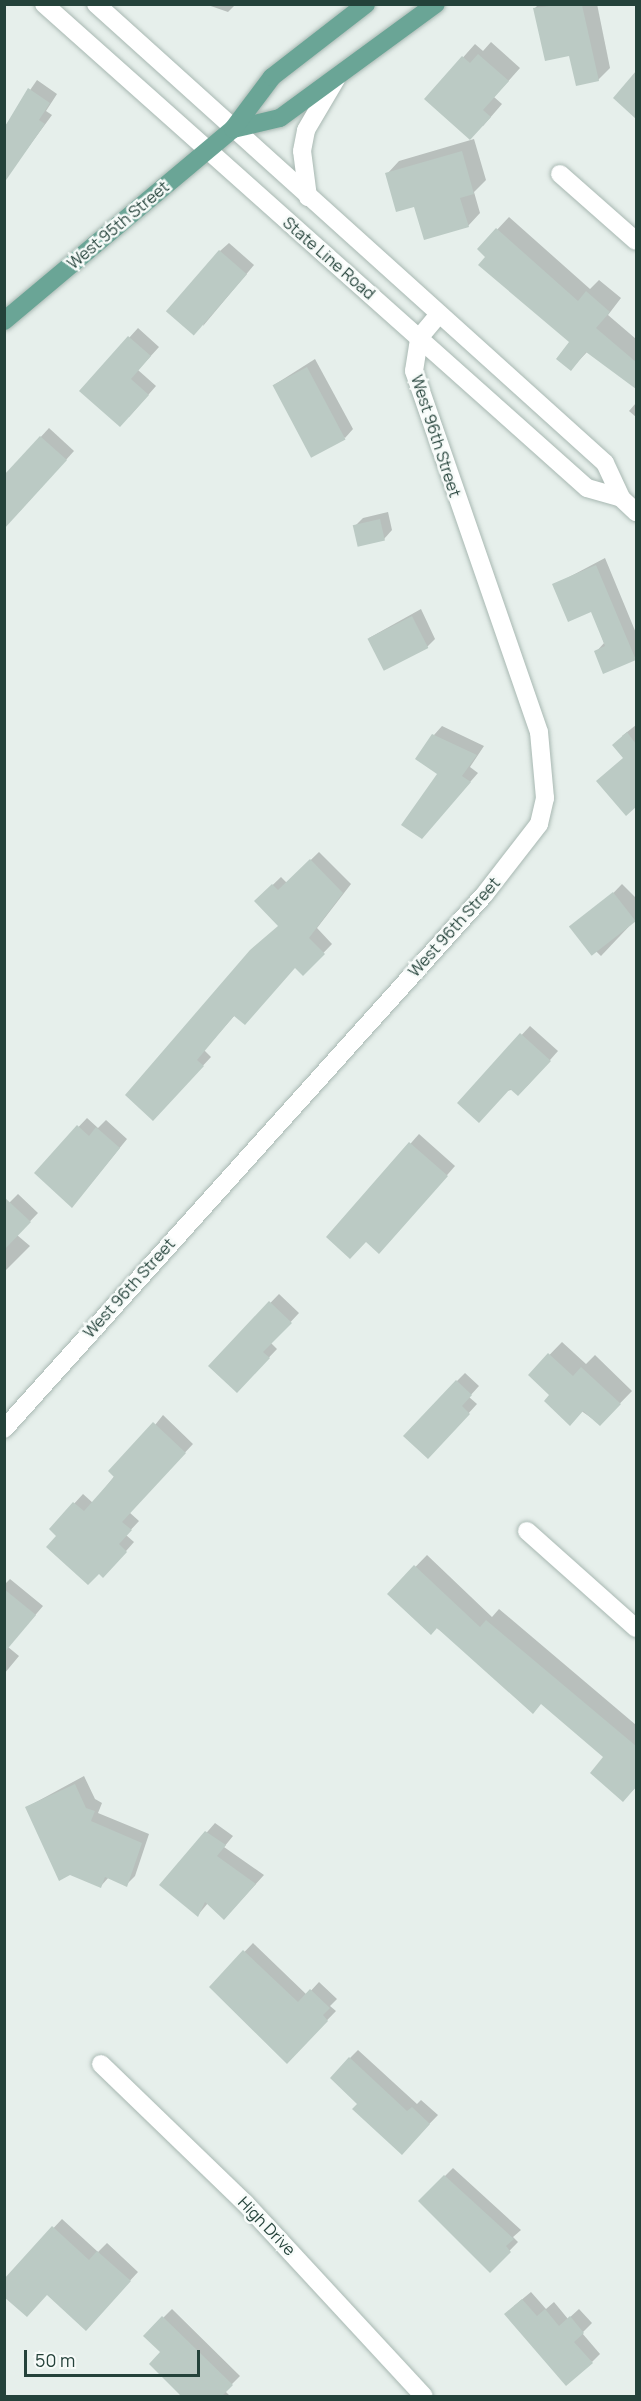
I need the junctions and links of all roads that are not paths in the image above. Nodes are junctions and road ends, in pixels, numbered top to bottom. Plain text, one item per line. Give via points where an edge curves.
1 (44, 4) edge
2 (96, 4) edge
3 (366, 4) edge
4 (436, 4) edge
5 (341, 74) junction
6 (233, 129) junction
7 (207, 150) junction
8 (560, 174) dead end
9 (308, 197) junction
10 (636, 241) edge
11 (440, 314) junction
12 (4, 321) edge
13 (419, 338) junction
14 (621, 498) junction
15 (636, 512) edge
16 (4, 1429) edge
17 (527, 1531) dead end
18 (636, 1628) edge
19 (101, 2064) dead end
20 (424, 2397) edge

1 - 7 street, State Line Road
2 - 6 street, State Line Road
3 - 6 main road via 272,77
4 - 5 main road
5 - 6 main road via 280,118
5 - 9 street via 306,130 302,151
6 - 7 main road, West 95th Street
6 - 9 street, State Line Road
7 - 12 main road, West 95th Street
7 - 13 street, State Line Road
8 - 10 street
9 - 11 street, State Line Road
11 - 13 street
11 - 14 street, State Line Road via 605,463
13 - 14 street, State Line Road via 587,488
13 - 16 street, West 96th Street via 414,371 539,732 545,798 539,824 484,895
14 - 15 street, State Line Road
17 - 18 street
19 - 20 street, High Drive via 245,2203

